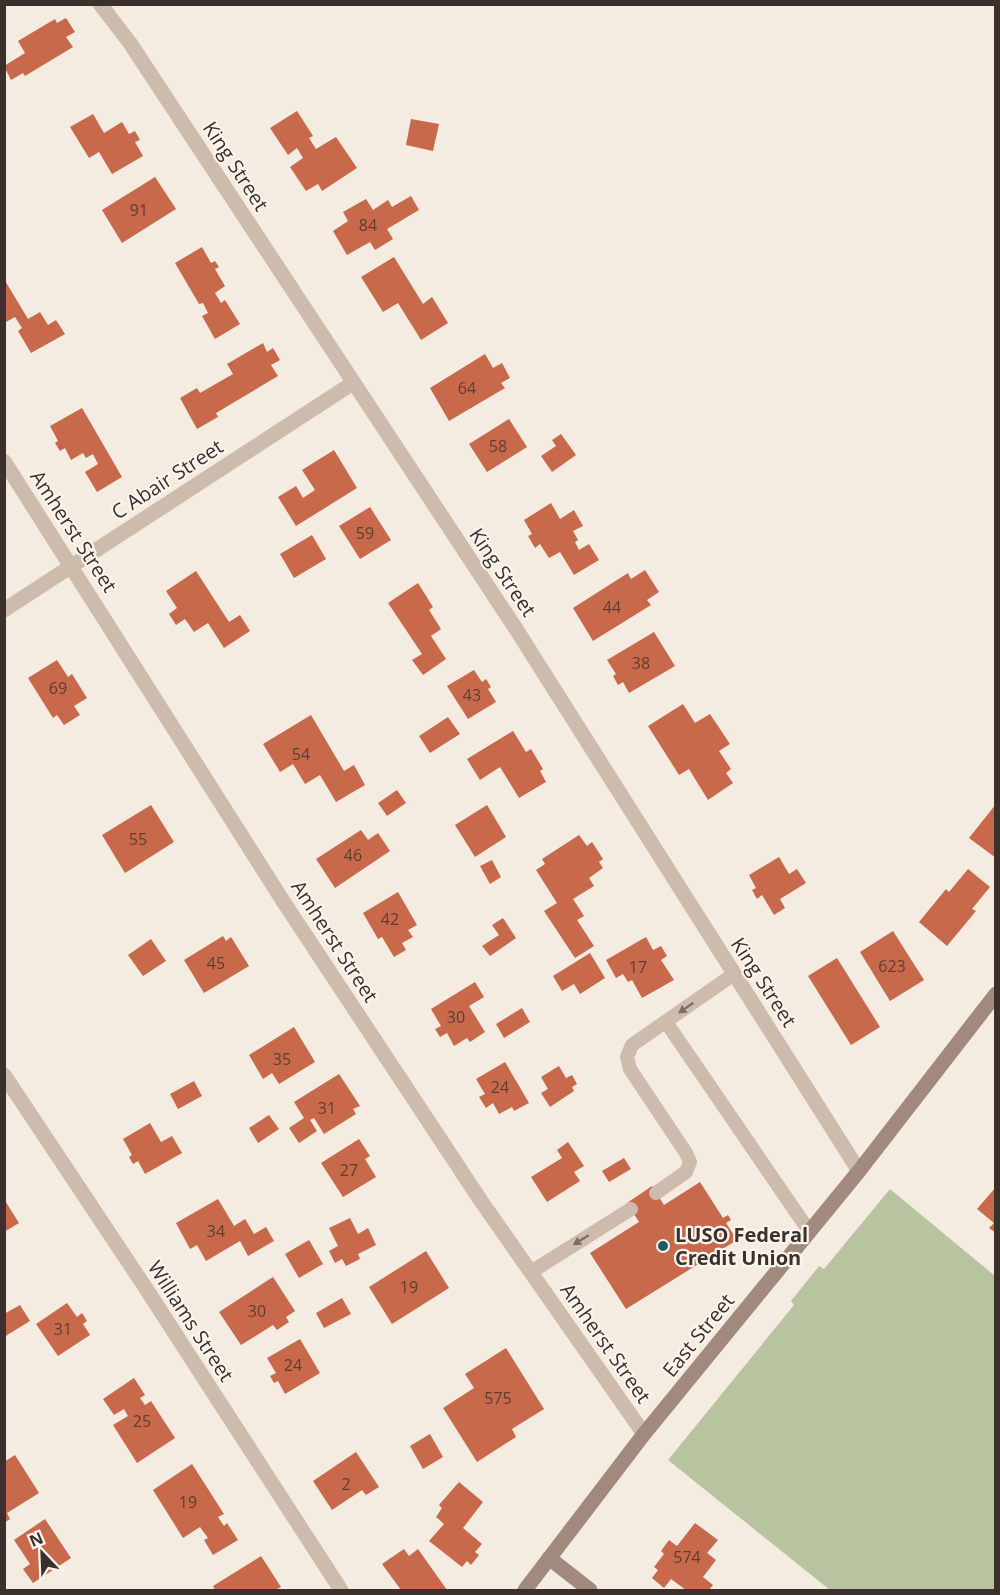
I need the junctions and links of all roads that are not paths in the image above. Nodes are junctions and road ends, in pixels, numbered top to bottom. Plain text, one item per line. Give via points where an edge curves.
1 (100, 4) edge
2 (352, 383) junction
3 (4, 461) edge
4 (73, 566) junction
5 (4, 610) edge
6 (734, 974) junction
7 (996, 994) edge
8 (666, 1022) junction
9 (4, 1075) edge
10 (860, 1171) junction
11 (656, 1193) dead end
12 (631, 1209) dead end
13 (809, 1231) junction
14 (531, 1272) junction
15 (645, 1434) junction
16 (549, 1558) junction
17 (341, 1590) edge
18 (525, 1590) edge
19 (590, 1590) edge

1 - 2 street, King Street via 130,43
2 - 4 street, C Abair Street
2 - 6 street, King Street via 516,629
3 - 4 street, Amherst Street
4 - 5 street, C Abair Street
4 - 14 street, Amherst Street via 283,902
6 -> 8 lane
6 - 10 street, King Street
7 - 10 main road, East Street
8 - 11 lane via 632,1045 627,1057 630,1069 690,1162 686,1172
8 - 13 lane
9 - 17 street, Williams Street
10 - 13 main road, East Street
12 -> 14 lane
13 - 15 main road, East Street
14 - 15 street, Amherst Street
15 - 16 main road, East Street
16 - 18 main road, East Street
16 - 19 main road

